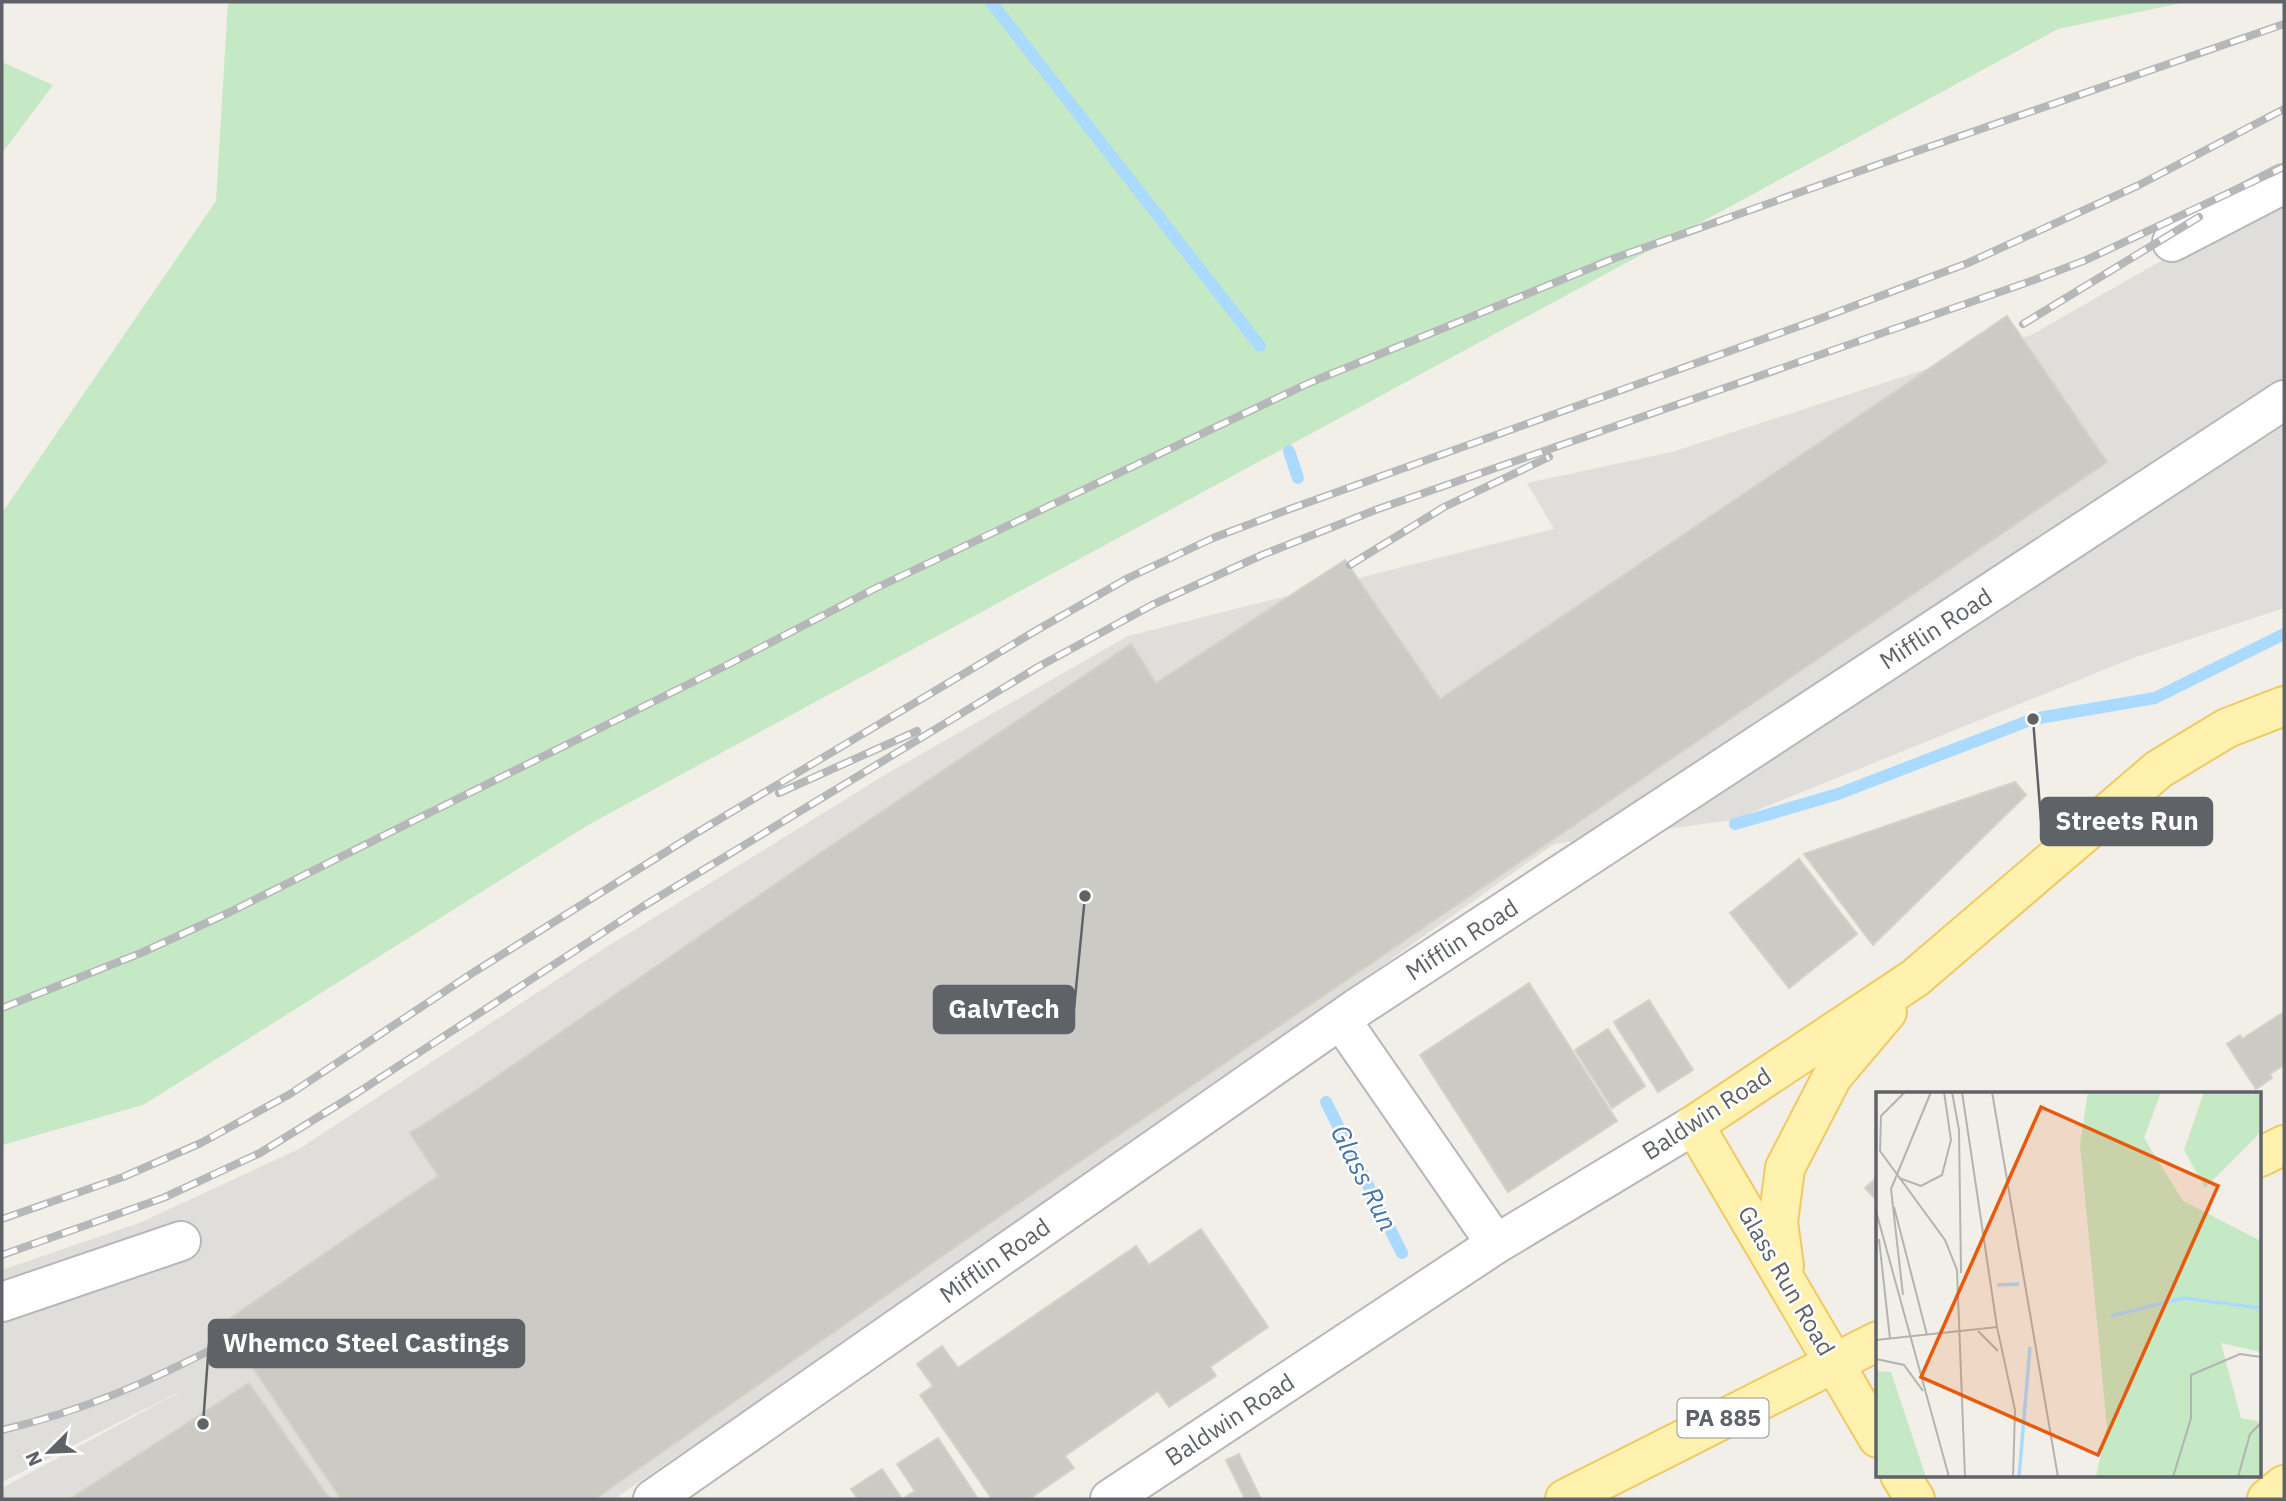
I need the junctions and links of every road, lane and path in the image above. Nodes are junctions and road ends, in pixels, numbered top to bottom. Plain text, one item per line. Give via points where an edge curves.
1 (2284, 184) edge
2 (2172, 242) dead end
3 (2284, 400) edge
4 (2284, 706) edge
5 (1915, 978) junction
6 (1341, 1020) junction
7 (1694, 1125) junction
8 (2284, 1145) edge
9 (2262, 1156) edge
10 (181, 1241) dead end
11 (1496, 1244) junction
12 (1786, 1279) junction
13 (2, 1302) edge
14 (1876, 1342) edge
15 (1834, 1363) junction
16 (1876, 1434) edge
17 (1612, 1475) junction
18 (1901, 1476) edge
19 (2284, 1485) edge
20 (653, 1499) edge
21 (1110, 1499) edge
22 (1551, 1499) edge
23 (1565, 1499) edge
24 (1915, 1499) edge
25 (2267, 1499) edge

1 - 2 street
3 - 6 street, Mifflin Road
4 - 5 main road, Baldwin Road via 2227,729 2159,769
5 - 7 main road, Baldwin Road
5 - 12 main road via 1832,1077 1784,1168 1779,1222
6 - 11 street
6 - 20 street, Mifflin Road
7 - 11 street, Baldwin Road
7 - 12 main road, Glass Run Road
8 - 9 main road
10 - 13 street
11 - 21 street, Baldwin Road
12 - 15 main road, Glass Run Road
14 - 15 main road, PA 885
15 - 16 main road, Glass Run Road
15 - 17 main road, PA 885
17 - 22 main road
17 - 23 main road, PA 885
18 - 24 main road
19 - 25 main road

